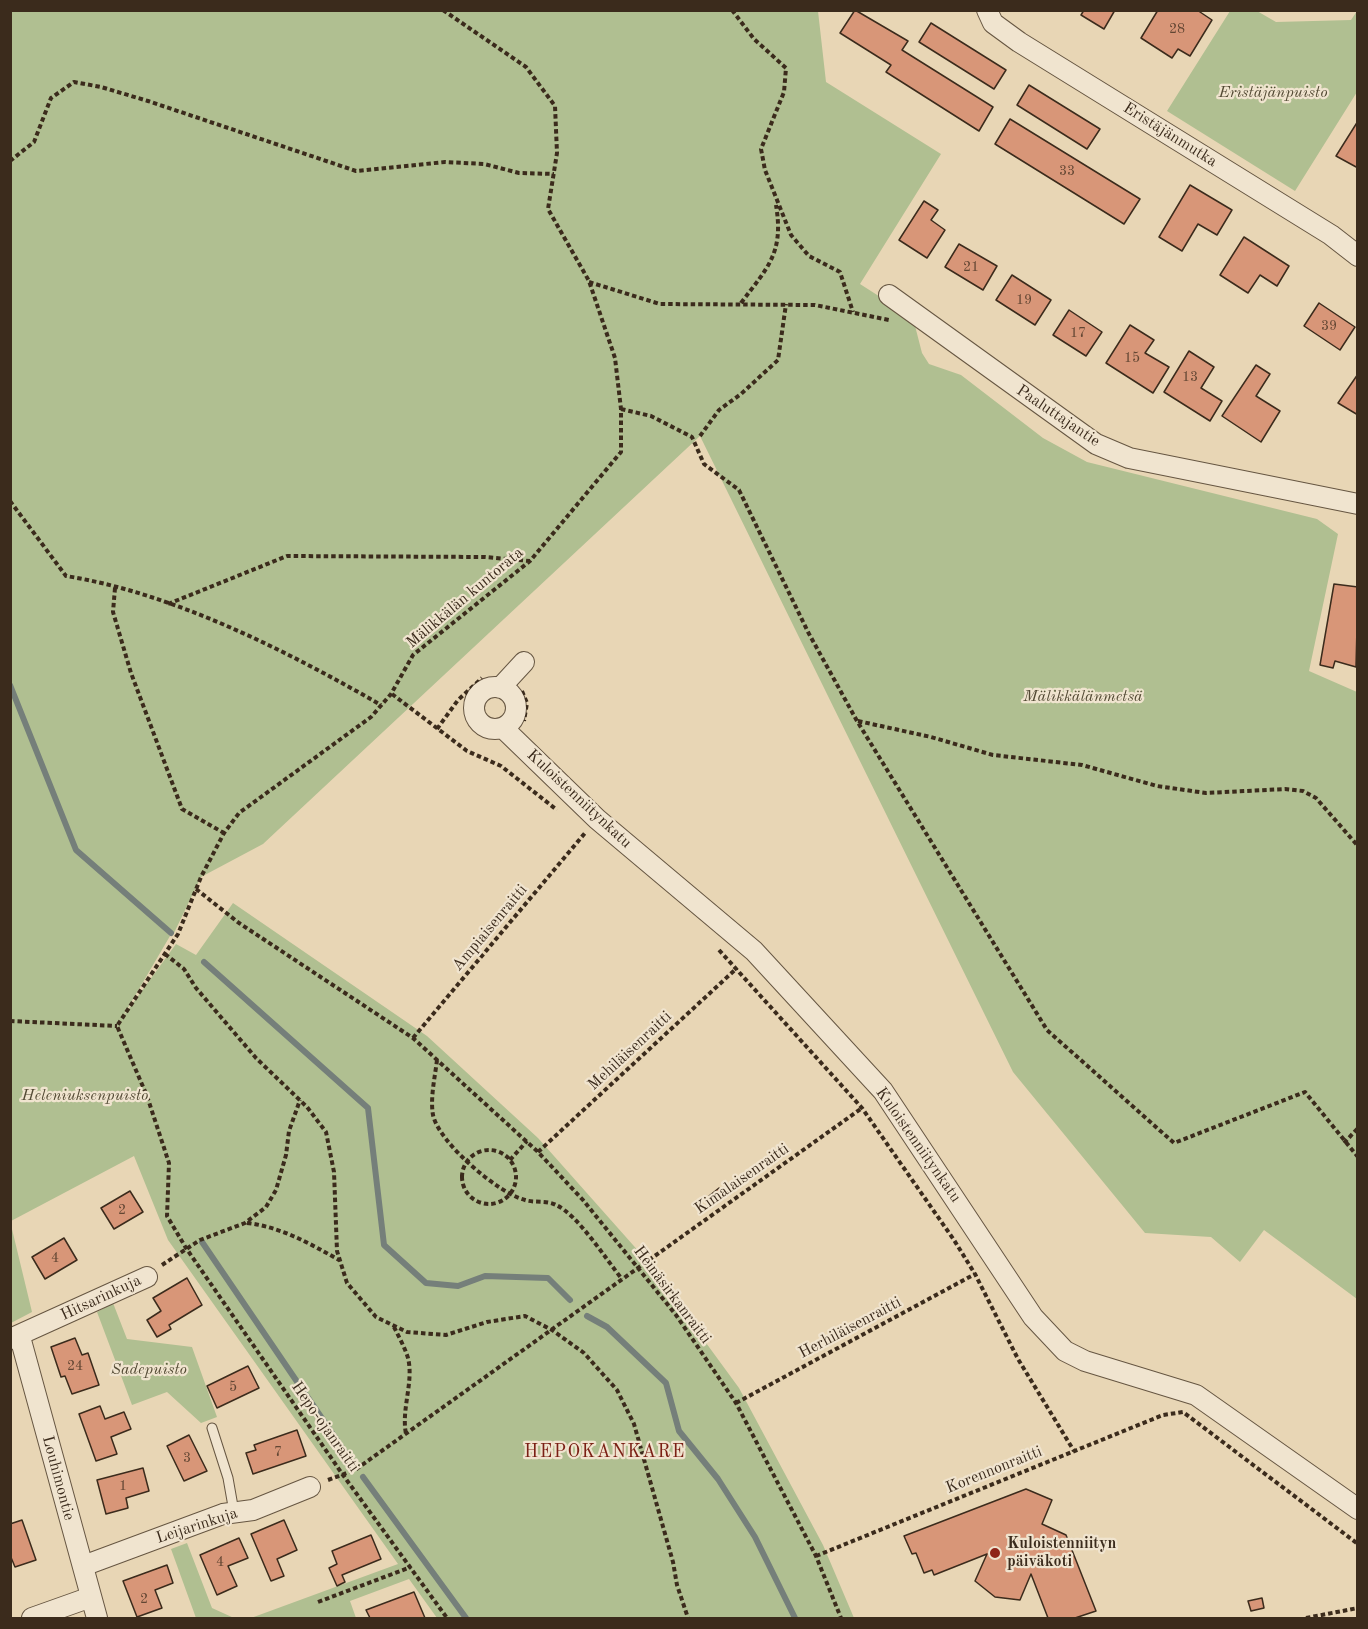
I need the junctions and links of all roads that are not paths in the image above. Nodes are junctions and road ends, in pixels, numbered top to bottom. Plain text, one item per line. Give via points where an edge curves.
1 (987, 10) edge
2 (1358, 256) edge
3 (889, 295) dead end
4 (1358, 504) edge
5 (524, 662) dead end
6 (500, 688) junction
7 (503, 728) junction
8 (147, 1277) road end
9 (15, 1338) edge
10 (212, 1428) dead end
11 (310, 1487) dead end
12 (1358, 1509) edge
13 (234, 1512) junction
14 (83, 1566) junction
15 (91, 1598) junction
16 (32, 1618) edge
17 (97, 1618) edge

1 - 2 street, Eristäjänmutka via 993,23 1019,42 1332,235
3 - 4 street, Paaluttajantie via 1096,444 1129,458
5 - 6 street
6 - 7 street via 511,695 516,707 512,720
6 - 7 street via 480,693 474,712 487,728
7 - 12 street, Kuloistenniitynkatu via 597,819 754,951 883,1091 1033,1317 1065,1351 1085,1361 1197,1395
8 - 9 street, Hitsarinkuja
9 - 14 street, Louhimontie
10 - 13 lane
11 - 13 street, Leijarinkuja via 253,1510
13 - 14 street, Leijarinkuja
14 - 15 street, Louhimontie
15 - 16 street
15 - 17 street, Louhimontie

